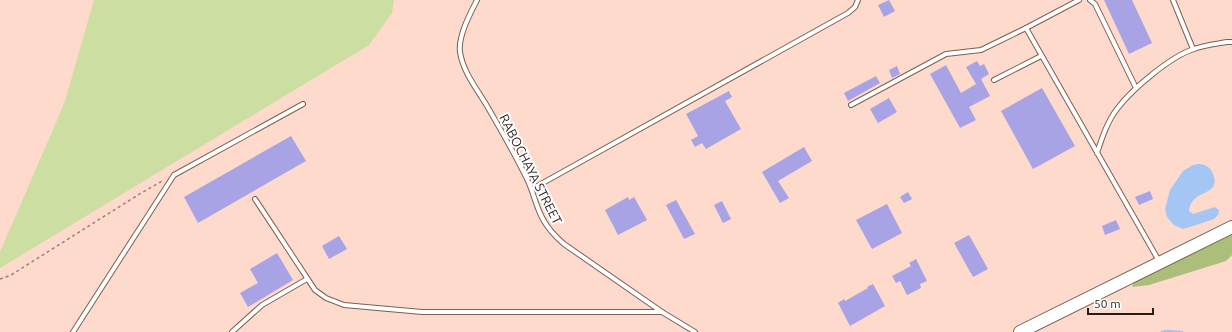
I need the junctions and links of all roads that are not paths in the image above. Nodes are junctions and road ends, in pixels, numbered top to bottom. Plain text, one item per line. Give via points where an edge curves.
1 (477, 0) edge
2 (858, 0) edge
3 (1079, 0) edge
4 (1090, 0) edge
5 (1173, 0) edge
6 (1026, 28) junction
7 (1232, 42) edge
8 (1194, 49) junction
9 (1042, 56) junction
10 (994, 80) dead end
11 (1136, 88) junction
12 (303, 104) dead end
13 (851, 105) dead end
14 (1097, 153) junction
15 (532, 189) junction
16 (255, 199) dead end
17 (1232, 227) edge
18 (1159, 262) junction
19 (307, 279) junction
20 (662, 312) junction
21 (73, 332) edge
22 (232, 332) edge
23 (695, 332) edge
24 (1020, 332) edge

1 - 15 lane, RABOCHAYA STREET via 460,38 464,65
2 - 15 lane via 855,8 848,13
3 - 6 lane
4 - 11 lane via 1095,4
5 - 8 lane
6 - 9 lane
6 - 13 lane via 981,50 946,54
7 - 8 lane
8 - 11 lane via 1168,62
9 - 10 lane
9 - 14 lane
11 - 14 lane via 1117,109 1103,133
12 - 21 lane via 174,175
14 - 18 lane
15 - 20 lane, RABOCHAYA STREET via 536,207 553,234
16 - 19 lane
17 - 18 street
18 - 24 street
19 - 20 lane via 315,290 326,298 344,305 361,307 422,312
19 - 22 lane via 262,305
20 - 23 lane, RABOCHAYA STREET

